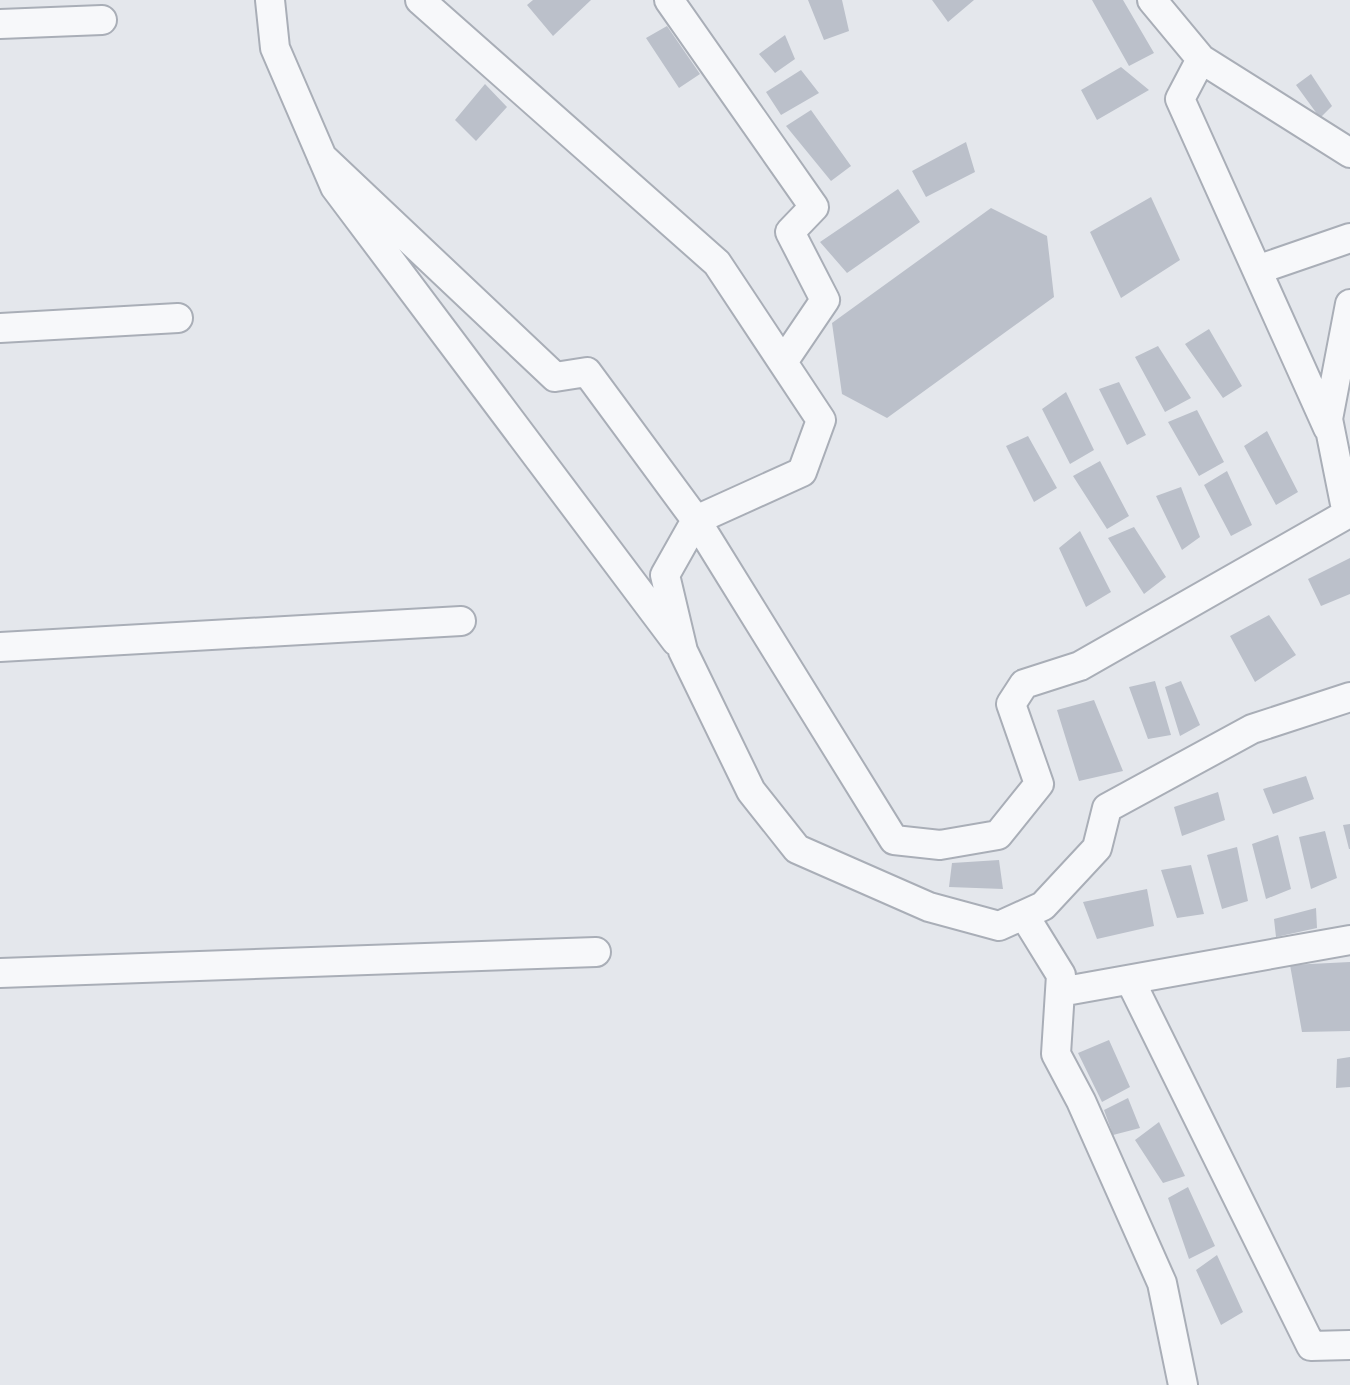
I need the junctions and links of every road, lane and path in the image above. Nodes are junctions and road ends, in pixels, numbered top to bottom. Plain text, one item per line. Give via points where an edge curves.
1 (270, 0) edge
2 (291, 0) edge
3 (420, 0) edge
4 (669, 0) edge
5 (1152, 0) edge
6 (102, 20) dead end
7 (0, 24) edge
8 (275, 48) junction
9 (1201, 59) junction
10 (1350, 153) edge
11 (322, 157) junction
12 (1350, 238) edge
13 (1257, 270) junction
14 (1350, 304) edge
15 (178, 318) dead end
16 (0, 328) edge
17 (783, 362) junction
18 (1332, 437) junction
19 (1350, 467) edge
20 (696, 520) junction
21 (461, 621) dead end
22 (0, 647) edge
23 (683, 651) junction
24 (1350, 697) edge
25 (1024, 915) junction
26 (1350, 940) edge
27 (596, 952) dead end
28 (0, 973) edge
29 (1130, 980) junction
30 (1060, 992) junction
31 (1350, 1345) edge
32 (1183, 1385) edge

1 - 8 street
2 - 8 street
3 - 17 street via 717,263
4 - 17 street via 814,207 790,232 825,300
5 - 9 street
6 - 7 street
8 - 11 street
9 - 10 street
9 - 13 street via 1180,99
11 - 20 street via 555,377 587,372
11 - 23 street via 335,187
12 - 13 street
13 - 18 street
14 - 18 street via 1328,419
15 - 16 street
17 - 20 street via 821,420 802,472
18 - 19 street
18 - 20 street via 1347,514 1080,666 1024,684 1011,704 1039,784 998,835 940,845 894,840
20 - 23 street via 665,575
21 - 22 street
23 - 25 street via 751,791 797,849 929,907 999,926
24 - 25 street via 1252,729 1107,808 1097,848 1043,906
25 - 30 street via 1061,975
26 - 29 street
27 - 28 street
29 - 30 street
29 - 31 street via 1311,1346
30 - 32 street via 1056,1054 1162,1283

